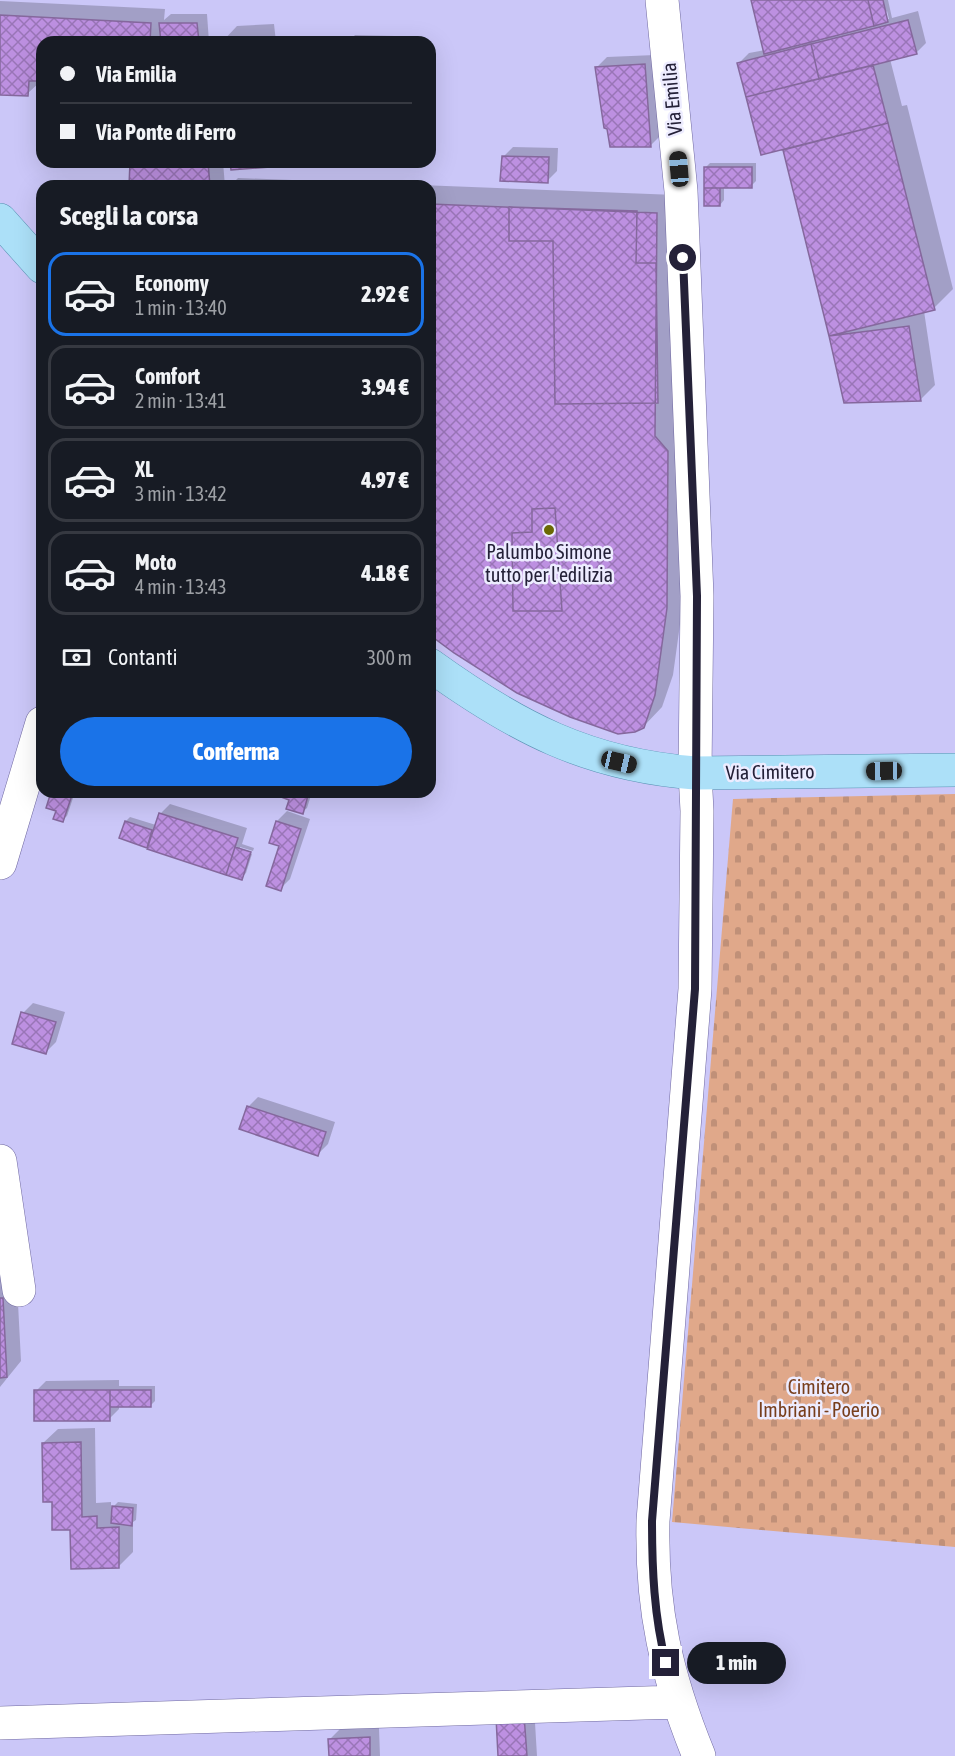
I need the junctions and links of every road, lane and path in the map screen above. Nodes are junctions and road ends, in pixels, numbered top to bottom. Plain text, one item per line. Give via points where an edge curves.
1 (662, 0) edge
2 (0, 220) edge
3 (36, 260) edge
4 (436, 669) edge
5 (36, 743) edge
6 (955, 770) edge
7 (695, 773) junction
8 (0, 863) edge
9 (0, 1161) edge
10 (18, 1290) dead end
11 (677, 1702) junction
12 (0, 1723) edge
13 (699, 1756) edge

1 - 7 street, Via Emilia via 681,191 697,596
2 - 3 main road
4 - 7 main road, Via Cimitero via 478,700 545,738 600,757 657,770
5 - 8 street
6 - 7 main road, Via Cimitero
7 - 11 street, Via Emilia via 695,989 652,1550 661,1643
9 - 10 street
11 - 12 street
11 - 13 street, Via Emilia

